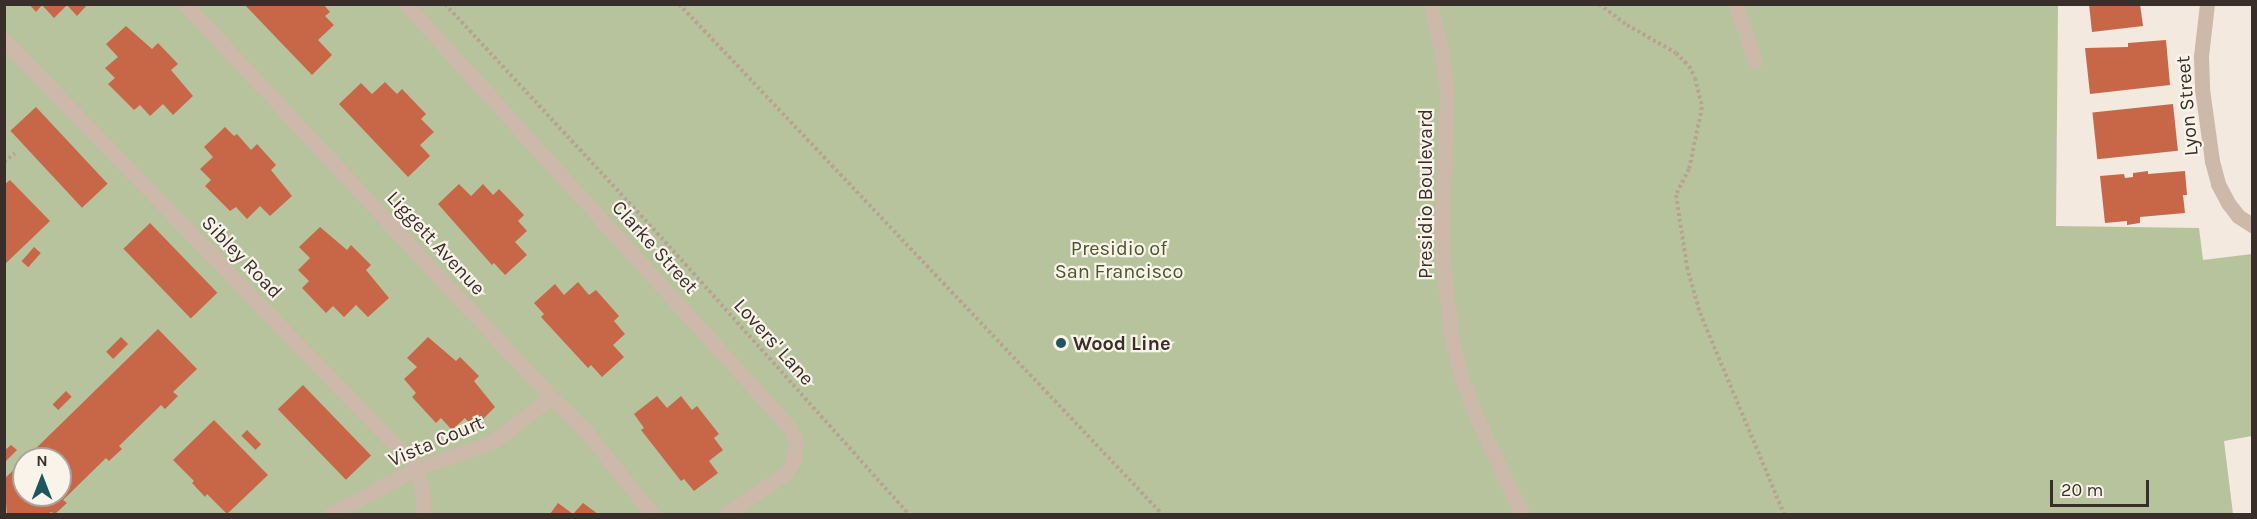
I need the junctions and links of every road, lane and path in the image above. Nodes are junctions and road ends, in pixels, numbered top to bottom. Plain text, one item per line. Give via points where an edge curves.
1 (186, 4) edge
2 (406, 4) edge
3 (446, 4) edge
4 (679, 4) edge
5 (1430, 4) edge
6 (1599, 4) edge
7 (1735, 4) edge
8 (2207, 4) edge
9 (4, 40) edge
10 (1755, 61) dead end
11 (15, 153) dead end
12 (4, 162) edge
13 (2253, 225) edge
14 (551, 397) junction
15 (417, 468) junction
16 (331, 514) edge
17 (423, 514) edge
18 (652, 514) edge
19 (726, 514) edge
20 (909, 514) edge
21 (1162, 514) edge
22 (1522, 514) edge
23 (1784, 514) edge

1 - 14 street, Liggett Avenue
2 - 19 street, Clarke Street via 790,428 796,441 794,460 786,473
3 - 20 path, Lovers' Lane
4 - 21 path
5 - 22 street, Presidio Boulevard via 1447,91 1442,221 1452,341 1479,423
6 - 23 path via 1676,53 1695,78 1702,107 1689,169 1676,195 1687,267 1700,313
7 - 10 street
8 - 13 street, Lyon Street via 2201,67 2212,161 2228,203 2238,216
9 - 15 street, Sibley Road
11 - 12 path
14 - 15 street, Vista Court via 493,442
14 - 18 street, Liggett Avenue via 584,429
15 - 16 street, Vista Court
15 - 17 street

